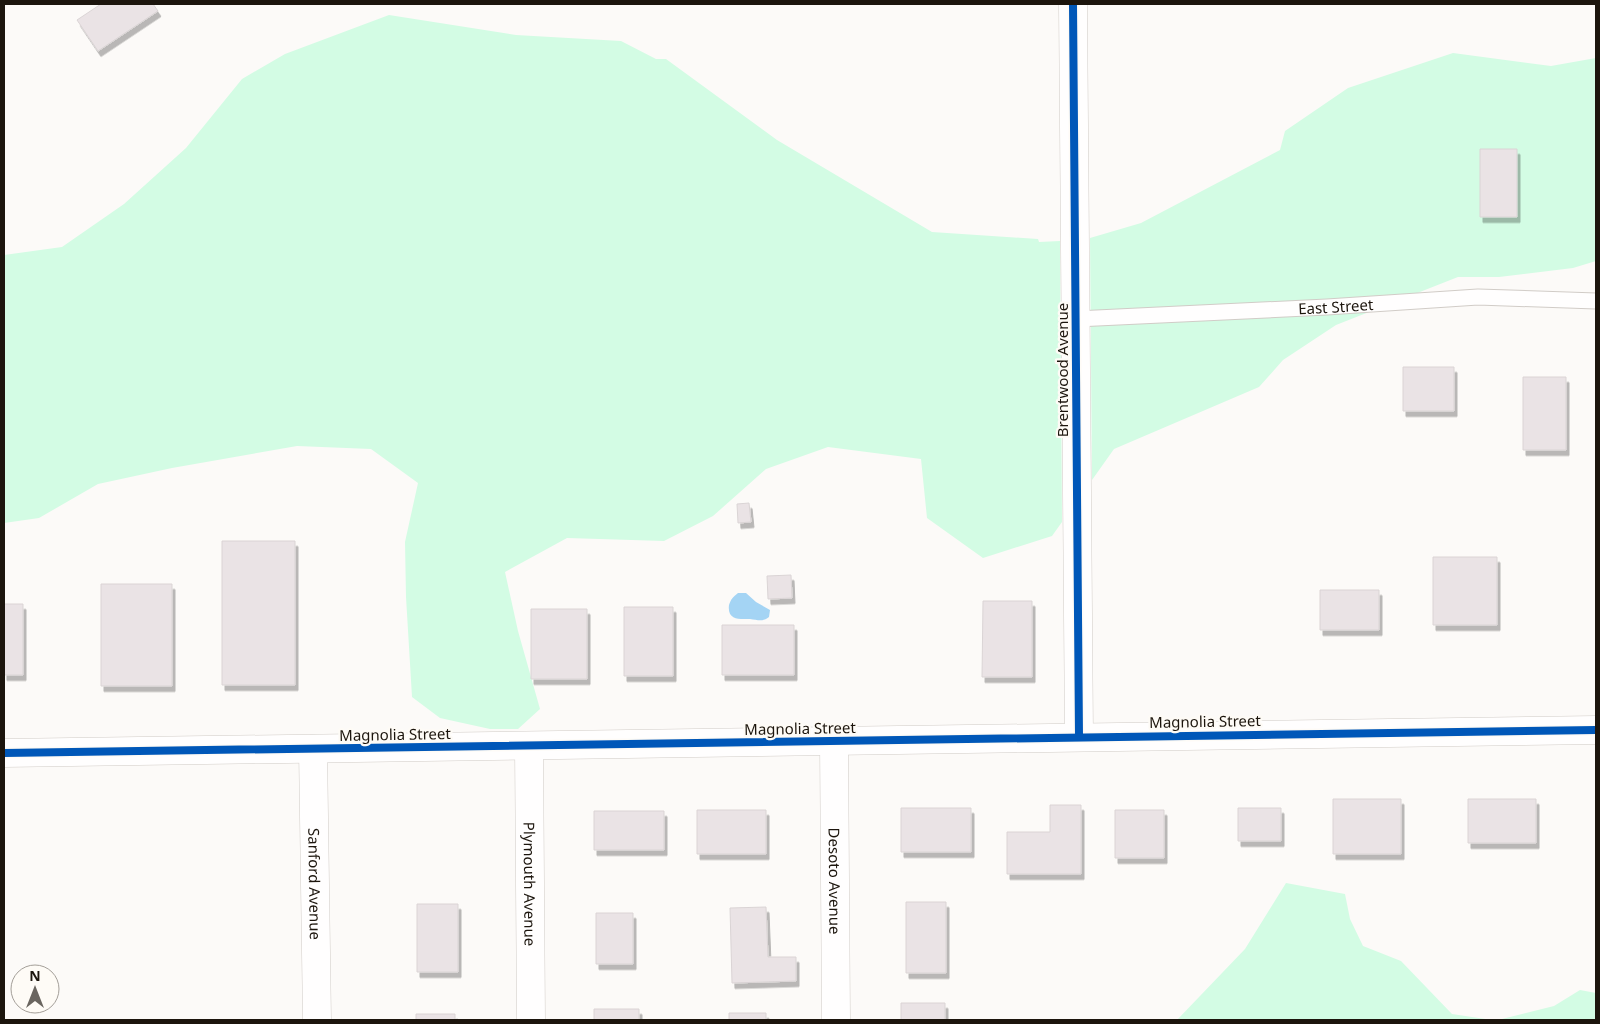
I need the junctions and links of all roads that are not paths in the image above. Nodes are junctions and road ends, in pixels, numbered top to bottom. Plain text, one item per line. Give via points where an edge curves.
1 (1073, 4) edge
2 (1596, 301) edge
3 (1076, 319) junction
4 (1596, 730) edge
5 (1079, 736) junction
6 (834, 742) junction
7 (529, 746) junction
8 (313, 749) junction
9 (4, 753) edge
10 (317, 1020) edge
11 (531, 1020) edge
12 (836, 1020) edge

1 - 3 street, Brentwood Avenue
2 - 3 lane, East Street via 1478,297 1327,308
3 - 5 street, Brentwood Avenue
4 - 5 street, Magnolia Street
5 - 6 street, Magnolia Street
6 - 7 street, Magnolia Street
6 - 12 street, Desoto Avenue
7 - 8 street, Magnolia Street
7 - 11 street, Plymouth Avenue
8 - 9 street, Magnolia Street
8 - 10 street, Sanford Avenue

